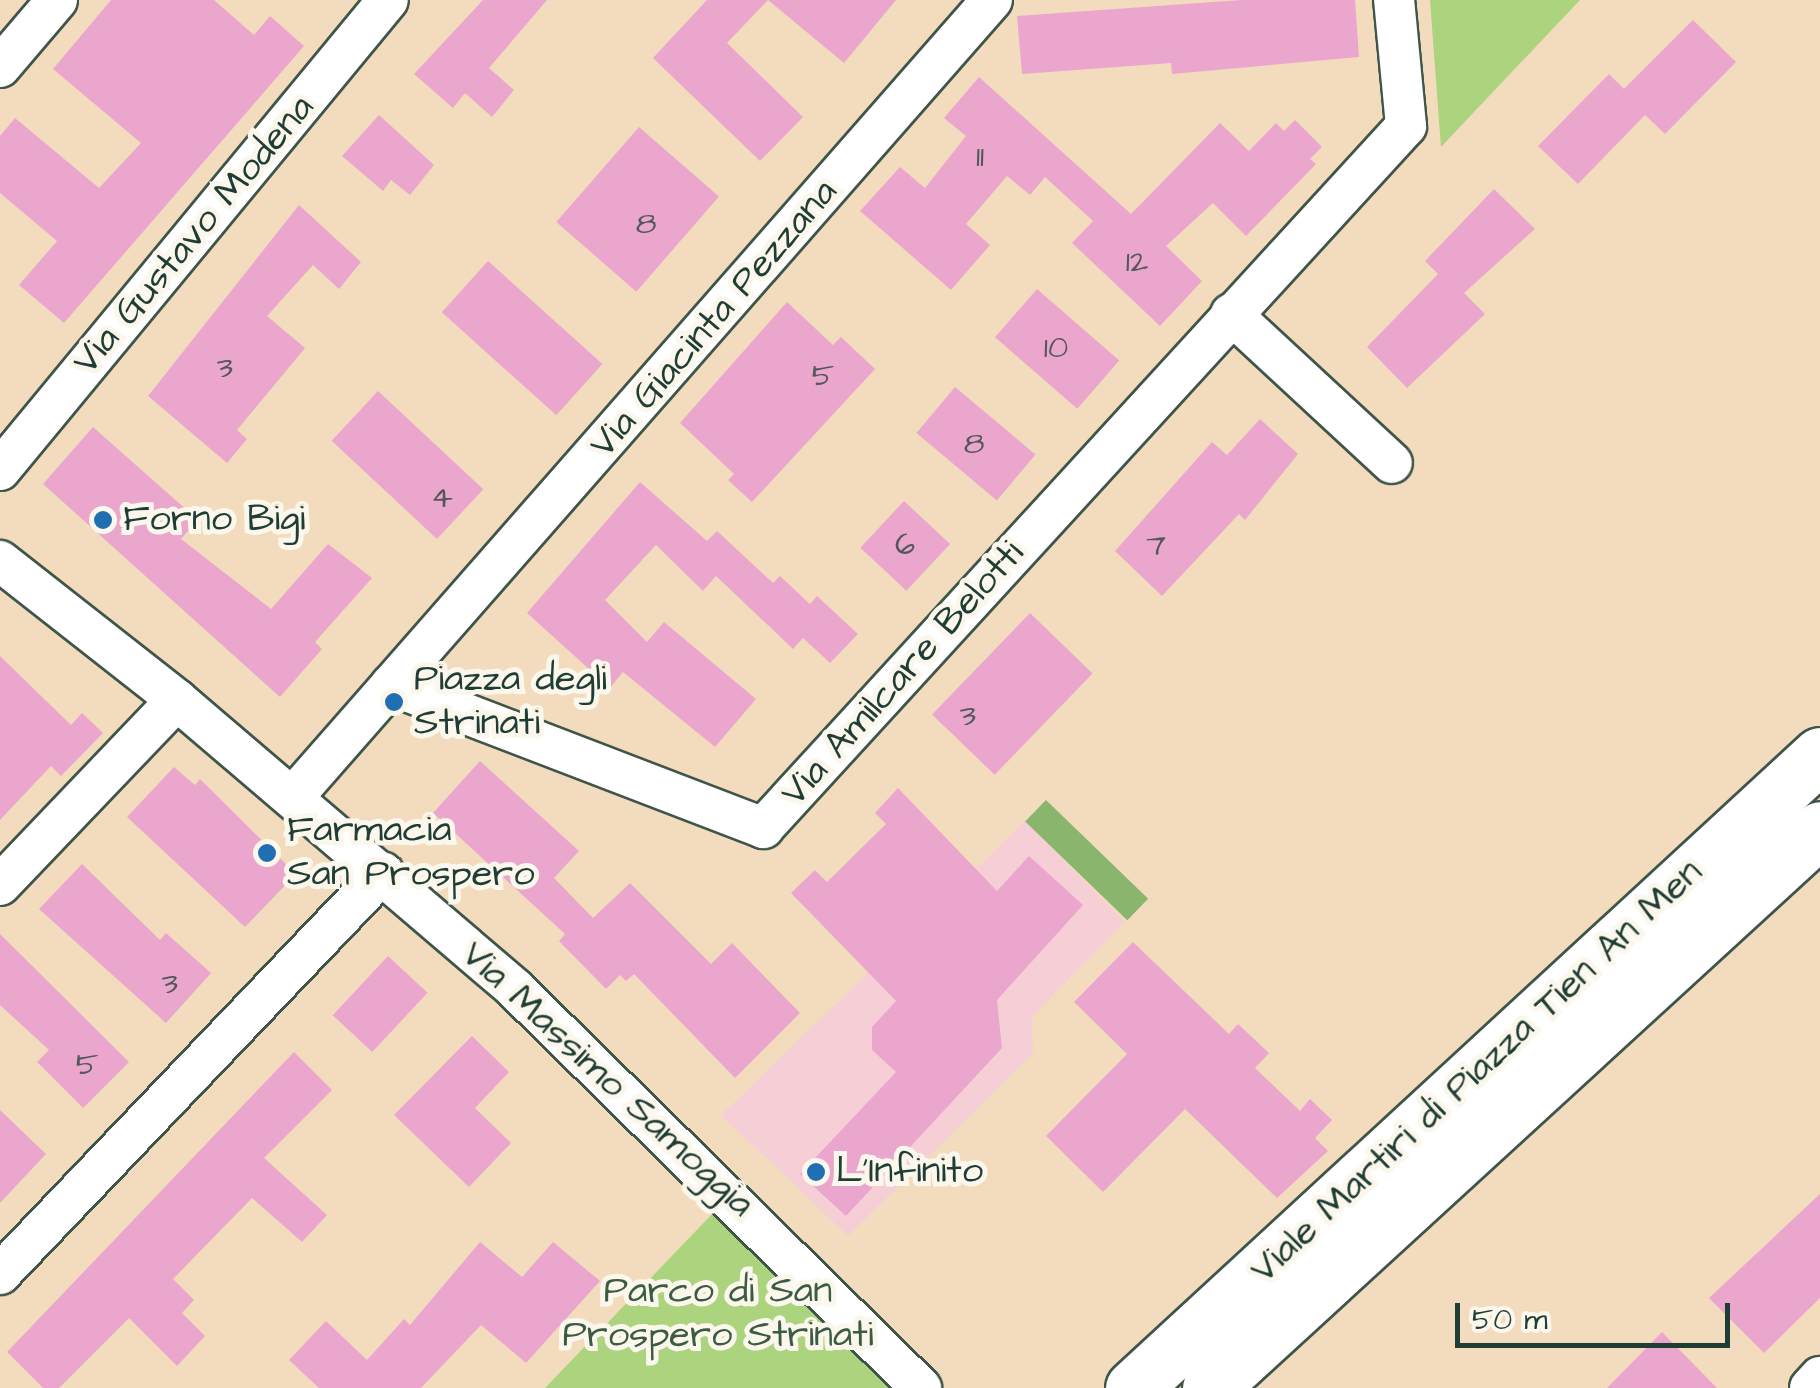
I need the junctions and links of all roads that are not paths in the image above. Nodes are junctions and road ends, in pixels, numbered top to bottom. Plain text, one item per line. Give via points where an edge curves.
1 (56, 0) edge
2 (388, 0) edge
3 (992, 0) edge
4 (1394, 0) edge
5 (0, 67) edge
6 (1231, 314) junction
7 (1392, 463) dead end
8 (0, 470) edge
9 (0, 560) edge
10 (391, 685) junction
11 (177, 700) junction
12 (1820, 755) edge
13 (293, 797) junction
14 (1820, 829) edge
15 (383, 874) junction
16 (0, 885) edge
17 (0, 1274) edge
18 (1242, 1323) junction
19 (1820, 1377) edge
20 (921, 1388) edge
21 (1133, 1388) edge
22 (1210, 1388) edge
23 (1810, 1388) edge

1 - 5 street
2 - 8 street, Via Gustavo Modena
3 - 10 street, Via Giacinta Pezzana
4 - 6 street, Via Amilcare Belotti via 1406,126
6 - 7 street
6 - 10 street, Via Amilcare Belotti via 764,828
9 - 11 street, Via Massimo Samoggia
10 - 13 street
11 - 13 street, Via Massimo Samoggia
11 - 16 street
12 - 18 highway, Viale Martiri di Piazza Tien An Men
13 - 15 street, Via Massimo Samoggia
14 - 18 highway, Viale Martiri di Piazza Tien An Men
15 - 17 street
15 - 20 street, Via Massimo Samoggia via 516,990
18 - 21 highway, Viale Martiri di Piazza Tien An Men
18 - 22 highway, Viale Martiri di Piazza Tien An Men
19 - 23 street

